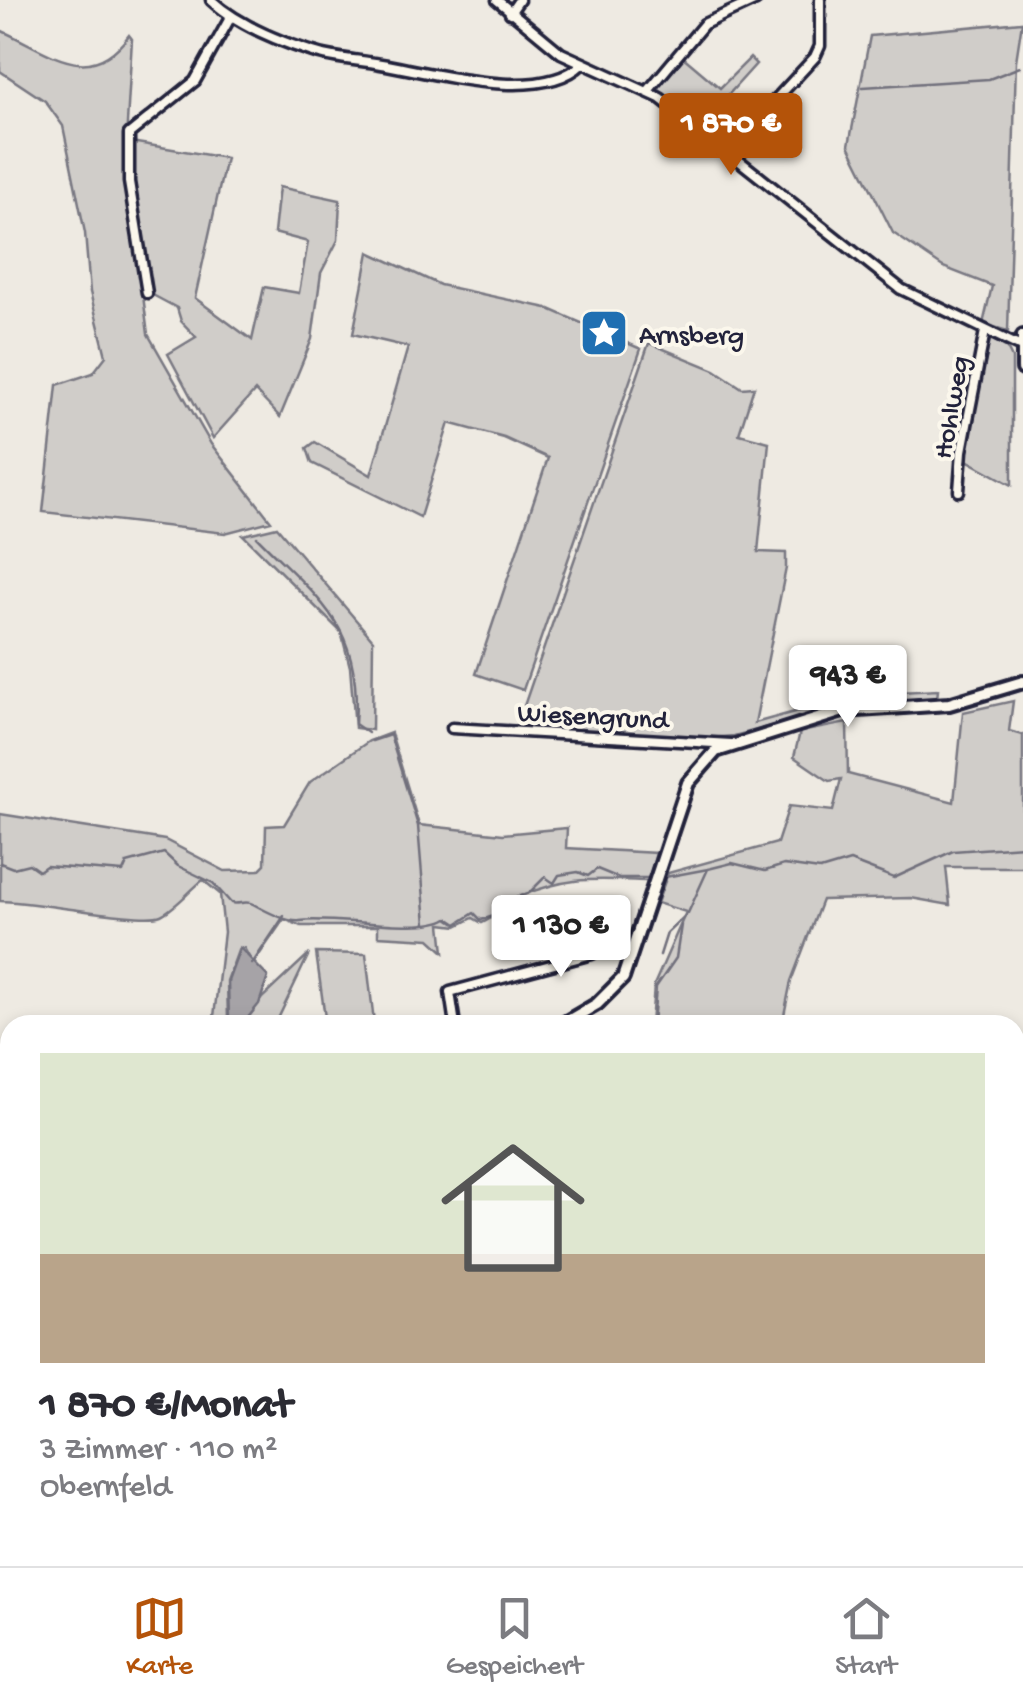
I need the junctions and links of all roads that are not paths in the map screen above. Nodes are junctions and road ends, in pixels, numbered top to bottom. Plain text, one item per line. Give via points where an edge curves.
1 (211, 0) edge
2 (498, 0) edge
3 (519, 0) edge
4 (756, 0) edge
5 (820, 0) edge
6 (510, 13) junction
7 (230, 18) junction
8 (582, 64) junction
9 (648, 91) junction
10 (728, 151) junction
11 (146, 292) dead end
12 (985, 331) junction
13 (1023, 336) edge
14 (1023, 348) edge
15 (1023, 369) edge
16 (958, 491) dead end
17 (1023, 682) edge
18 (452, 728) dead end
19 (730, 744) junction
20 (592, 954) dead end
21 (453, 1015) edge
22 (578, 1015) edge

1 - 7 street
2 - 6 street
3 - 6 street
4 - 9 street via 704,24
5 - 10 street via 814,57
6 - 8 street
7 - 8 street via 314,52 449,78 542,82 564,78
7 - 11 street via 195,81 129,134 128,182
8 - 9 street
9 - 10 street
10 - 12 street via 890,281
12 - 14 street
12 - 16 street, Hohlweg
13 - 14 street
14 - 15 street
17 - 19 street via 949,704 843,711
18 - 19 street, Wiesengrund
19 - 22 street via 688,784 624,978
20 - 21 street via 450,992

